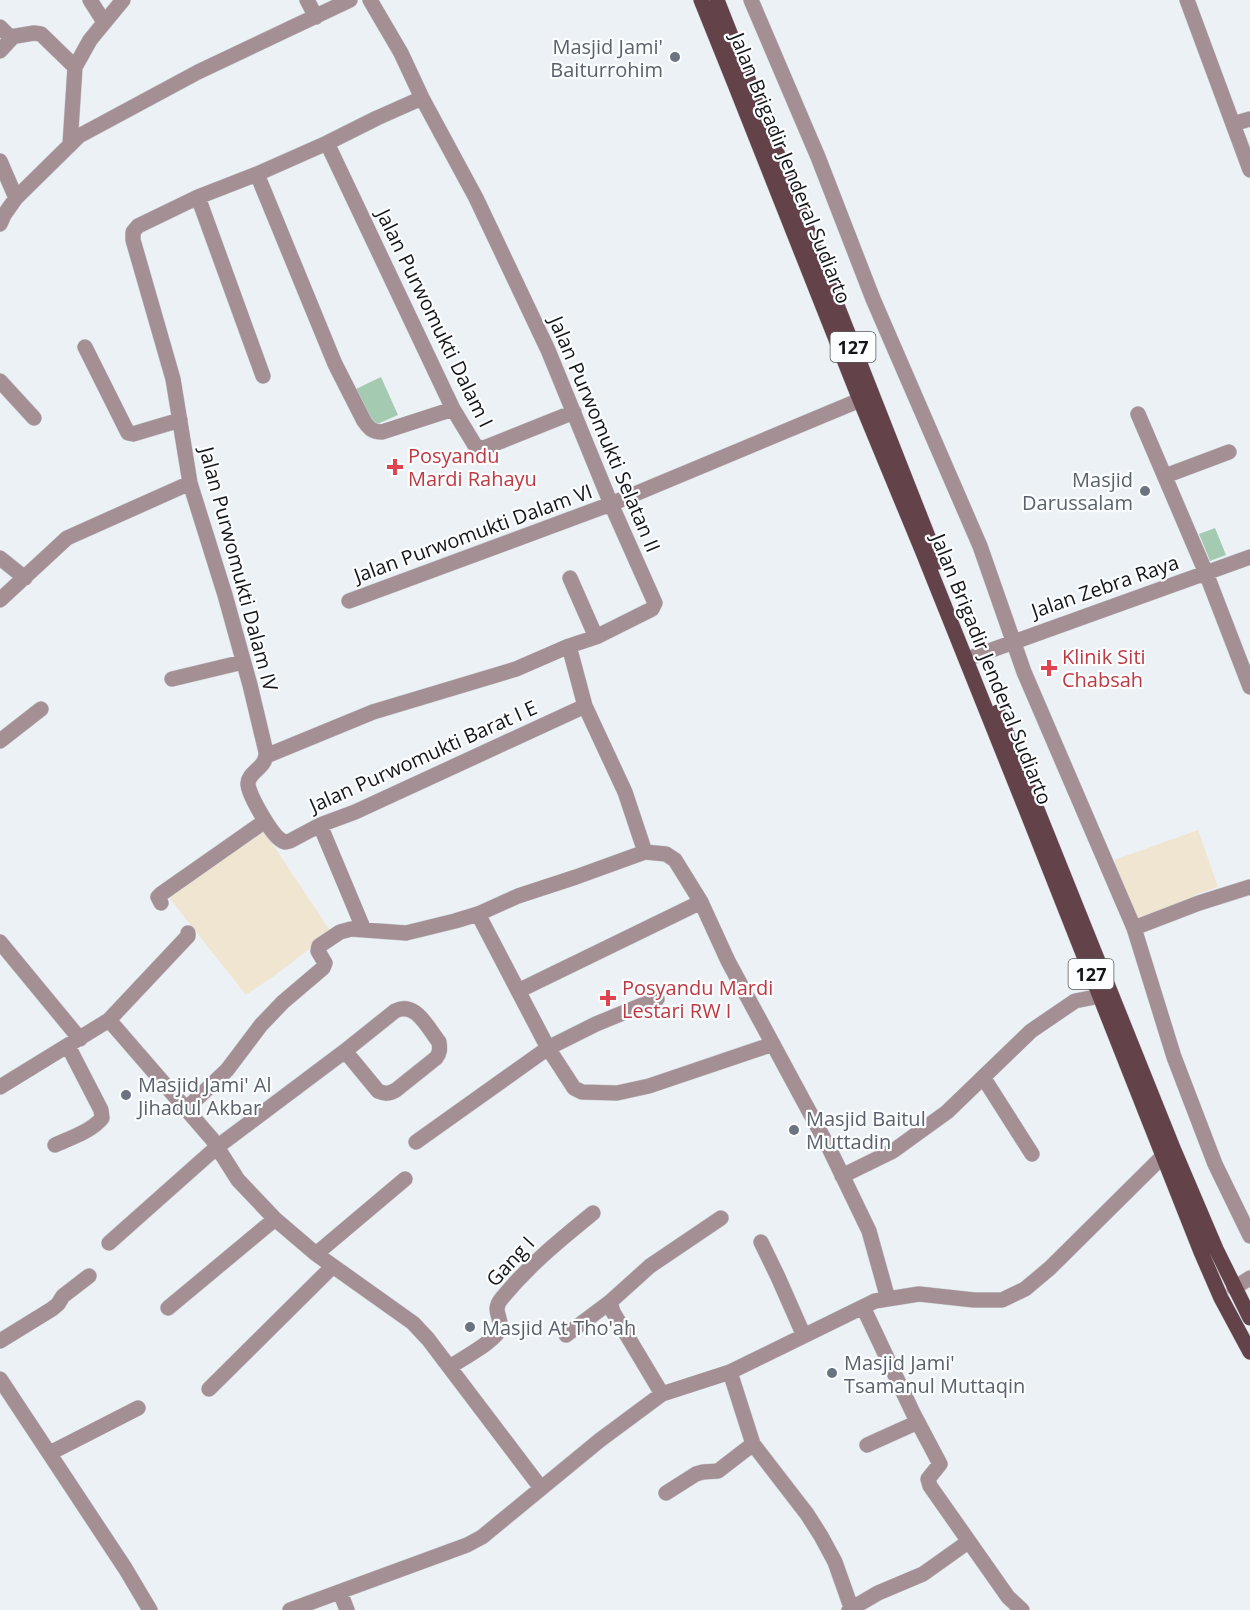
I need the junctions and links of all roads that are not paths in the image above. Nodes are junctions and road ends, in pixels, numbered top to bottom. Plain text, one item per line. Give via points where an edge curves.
1 (90, 0) edge
2 (123, 0) edge
3 (307, 0) edge
4 (350, 0) edge
5 (370, 0) edge
6 (701, 0) edge
7 (717, 0) edge
8 (1187, 0) edge
9 (755, 1) edge
10 (316, 17) junction
11 (104, 22) junction
12 (6, 32) edge
13 (0, 51) edge
14 (75, 67) junction
15 (422, 98) junction
16 (1250, 119) edge
17 (1233, 124) junction
18 (327, 143) junction
19 (70, 145) junction
20 (0, 160) edge
21 (1250, 170) edge
22 (257, 174) junction
23 (198, 196) junction
24 (16, 198) junction
25 (0, 224) edge
26 (85, 346) dead end
27 (263, 376) dead end
28 (0, 381) edge
29 (860, 400) junction
30 (453, 409) junction
31 (574, 412) junction
32 (1138, 414) dead end
33 (34, 418) dead end
34 (180, 420) junction
35 (1229, 452) dead end
36 (1165, 476) junction
37 (190, 483) junction
38 (611, 504) junction
39 (0, 558) edge
40 (1250, 558) edge
41 (1206, 573) junction
42 (24, 578) junction
43 (570, 578) dead end
44 (0, 600) edge
45 (349, 601) dead end
46 (596, 637) junction
47 (1014, 641) junction
48 (569, 646) junction
49 (975, 656) junction
50 (243, 662) junction
51 (172, 679) dead end
52 (1250, 687) edge
53 (585, 706) junction
54 (41, 709) dead end
55 (0, 741) edge
56 (266, 756) junction
57 (265, 821) junction
58 (320, 825) junction
59 (645, 852) junction
60 (1056, 869) junction
61 (1250, 887) edge
62 (701, 902) junction
63 (161, 903) dead end
64 (478, 914) junction
65 (1134, 928) junction
66 (364, 930) junction
67 (188, 933) dead end
68 (0, 942) edge
69 (518, 991) junction
70 (1100, 996) junction
71 (657, 999) dead end
72 (109, 1020) junction
73 (74, 1043) junction
74 (773, 1044) junction
75 (548, 1048) junction
76 (345, 1051) junction
77 (983, 1077) junction
78 (0, 1087) edge
79 (186, 1109) junction
80 (416, 1142) dead end
81 (55, 1145) dead end
82 (217, 1147) junction
83 (1032, 1154) dead end
84 (1162, 1157) junction
85 (842, 1176) junction
86 (405, 1179) dead end
87 (593, 1213) dead end
88 (275, 1218) junction
89 (721, 1218) dead end
90 (1250, 1236) edge
91 (761, 1242) dead end
92 (109, 1243) dead end
93 (316, 1254) junction
94 (333, 1266) junction
95 (90, 1276) dead end
96 (1250, 1278) edge
97 (1234, 1288) junction
98 (888, 1299) junction
99 (609, 1302) junction
100 (863, 1307) junction
101 (168, 1308) dead end
102 (1250, 1318) edge
103 (566, 1335) dead end
104 (804, 1336) junction
105 (0, 1341) edge
106 (1250, 1352) edge
107 (450, 1367) junction
108 (730, 1372) junction
109 (0, 1379) edge
110 (209, 1389) dead end
111 (662, 1394) junction
112 (138, 1408) dead end
113 (918, 1422) junction
114 (753, 1444) junction
115 (867, 1445) dead end
116 (50, 1453) junction
117 (541, 1488) junction
118 (666, 1493) dead end
119 (968, 1542) junction
120 (340, 1592) junction
121 (150, 1610) edge
122 (290, 1610) edge
123 (346, 1610) edge
124 (851, 1610) edge
125 (1022, 1610) edge

1 - 11 street
2 - 11 street
3 - 10 street
4 - 10 street
5 - 15 street, Jalan Purwomukti Selatan II
6 - 29 main road, Jalan Brigadir Jenderal Sudiarto / 127
7 - 49 main road, Jalan Brigadir Jenderal Sudiarto / 127
8 - 17 street
9 - 47 street via 873,299 980,546
10 - 19 street via 198,72 85,132
11 - 14 street
12 - 13 street
12 - 14 street via 41,34
14 - 19 street
15 - 18 street
15 - 31 street, Jalan Purwomukti Selatan II via 476,198
16 - 17 street
17 - 21 street
18 - 22 street
18 - 30 street, Jalan Purwomukti Dalam I
19 - 24 street
20 - 24 street
22 - 23 street
22 - 30 street via 335,364 369,428 382,432
23 - 27 street
23 - 34 street, Jalan Purwomukti Dalam IV via 133,232 173,379
24 - 25 street
26 - 34 street via 128,433
28 - 33 street
29 - 38 street, Jalan Purwomukti Dalam VI
29 - 60 main road, Jalan Brigadir Jenderal Sudiarto / 127
30 - 31 street, Jalan Purwomukti Dalam I via 479,448
31 - 38 street, Jalan Purwomukti Selatan II
32 - 36 street
34 - 37 street, Jalan Purwomukti Dalam IV
35 - 36 street
36 - 41 street
37 - 42 street via 67,538
37 - 50 street, Jalan Purwomukti Dalam IV
38 - 45 street, Jalan Purwomukti Dalam VI
38 - 46 street, Jalan Purwomukti Selatan II via 655,603 652,609
39 - 42 street
40 - 41 street, Jalan Zebra Raya
41 - 47 street, Jalan Zebra Raya
41 - 52 street
42 - 44 street
43 - 46 street
46 - 48 street, Jalan Purwomukti Selatan II
47 - 49 street, Jalan Zebra Raya
47 - 65 street
48 - 53 street
48 - 56 street, Jalan Purwomukti Selatan II via 516,669 373,712
49 - 60 main road, Jalan Brigadir Jenderal Sudiarto / 127
50 - 51 street
50 - 56 street, Jalan Purwomukti Dalam IV
53 - 58 street, Jalan Purwomukti Barat I E
53 - 59 street via 624,792
54 - 55 street
56 - 57 street via 248,782
57 - 58 street, Jalan Purwomukti Barat I E via 284,842
57 - 63 street via 161,894
58 - 66 street
59 - 62 street via 666,854 675,860
59 - 64 street
60 - 70 main road, Jalan Brigadir Jenderal Sudiarto / 127
60 - 97 main road, Jalan Brigadir Jenderal Sudiarto / 127
61 - 65 street
62 - 69 street
62 - 74 street
64 - 66 street via 406,933
64 - 69 street
65 - 90 street via 1174,1057 1215,1164
66 - 79 street via 340,932 321,943 317,949 326,963 323,968 283,1002 227,1070
67 - 72 street
68 - 73 street
69 - 75 street
70 - 77 street via 1075,1001 1031,1031
70 - 84 main road, Jalan Brigadir Jenderal Sudiarto / 127
71 - 75 street
72 - 73 street
72 - 79 street
73 - 78 street
73 - 81 street via 102,1118
74 - 75 street via 617,1093 582,1092 574,1088
74 - 85 street
75 - 80 street
76 - 76 street via 401,1008 413,1011 440,1047 436,1058 390,1093 378,1091
76 - 82 street
77 - 83 street
77 - 85 street via 947,1112 893,1151
79 - 82 street
82 - 88 street via 238,1180
82 - 92 street
84 - 98 street via 1025,1289 1002,1300 919,1294
84 - 106 main road, Jalan Brigadir Jenderal Sudiarto / 127 via 1213,1280
85 - 98 street via 868,1231
86 - 93 street
87 - 107 street, Gang I via 537,1259 500,1300 500,1329 496,1336
88 - 93 street
88 - 101 street
89 - 99 street via 650,1266
91 - 104 street
93 - 94 street
94 - 107 street via 412,1323
94 - 110 street
95 - 105 street via 63,1296 52,1310
96 - 97 street
97 - 102 main road, Jalan Brigadir Jenderal Sudiarto / 127
98 - 100 street
99 - 103 street
99 - 111 street
100 - 104 street
100 - 113 street
104 - 108 street
107 - 117 street
108 - 111 street
108 - 114 street
109 - 116 street
111 - 117 street
112 - 116 street
113 - 115 street
113 - 119 street via 940,1464 928,1479 930,1486
114 - 118 street via 718,1471 696,1474
114 - 124 street via 821,1536 835,1562
116 - 121 street
117 - 120 street via 467,1545
119 - 124 street via 923,1574 878,1593
119 - 125 street
120 - 122 street
120 - 123 street

